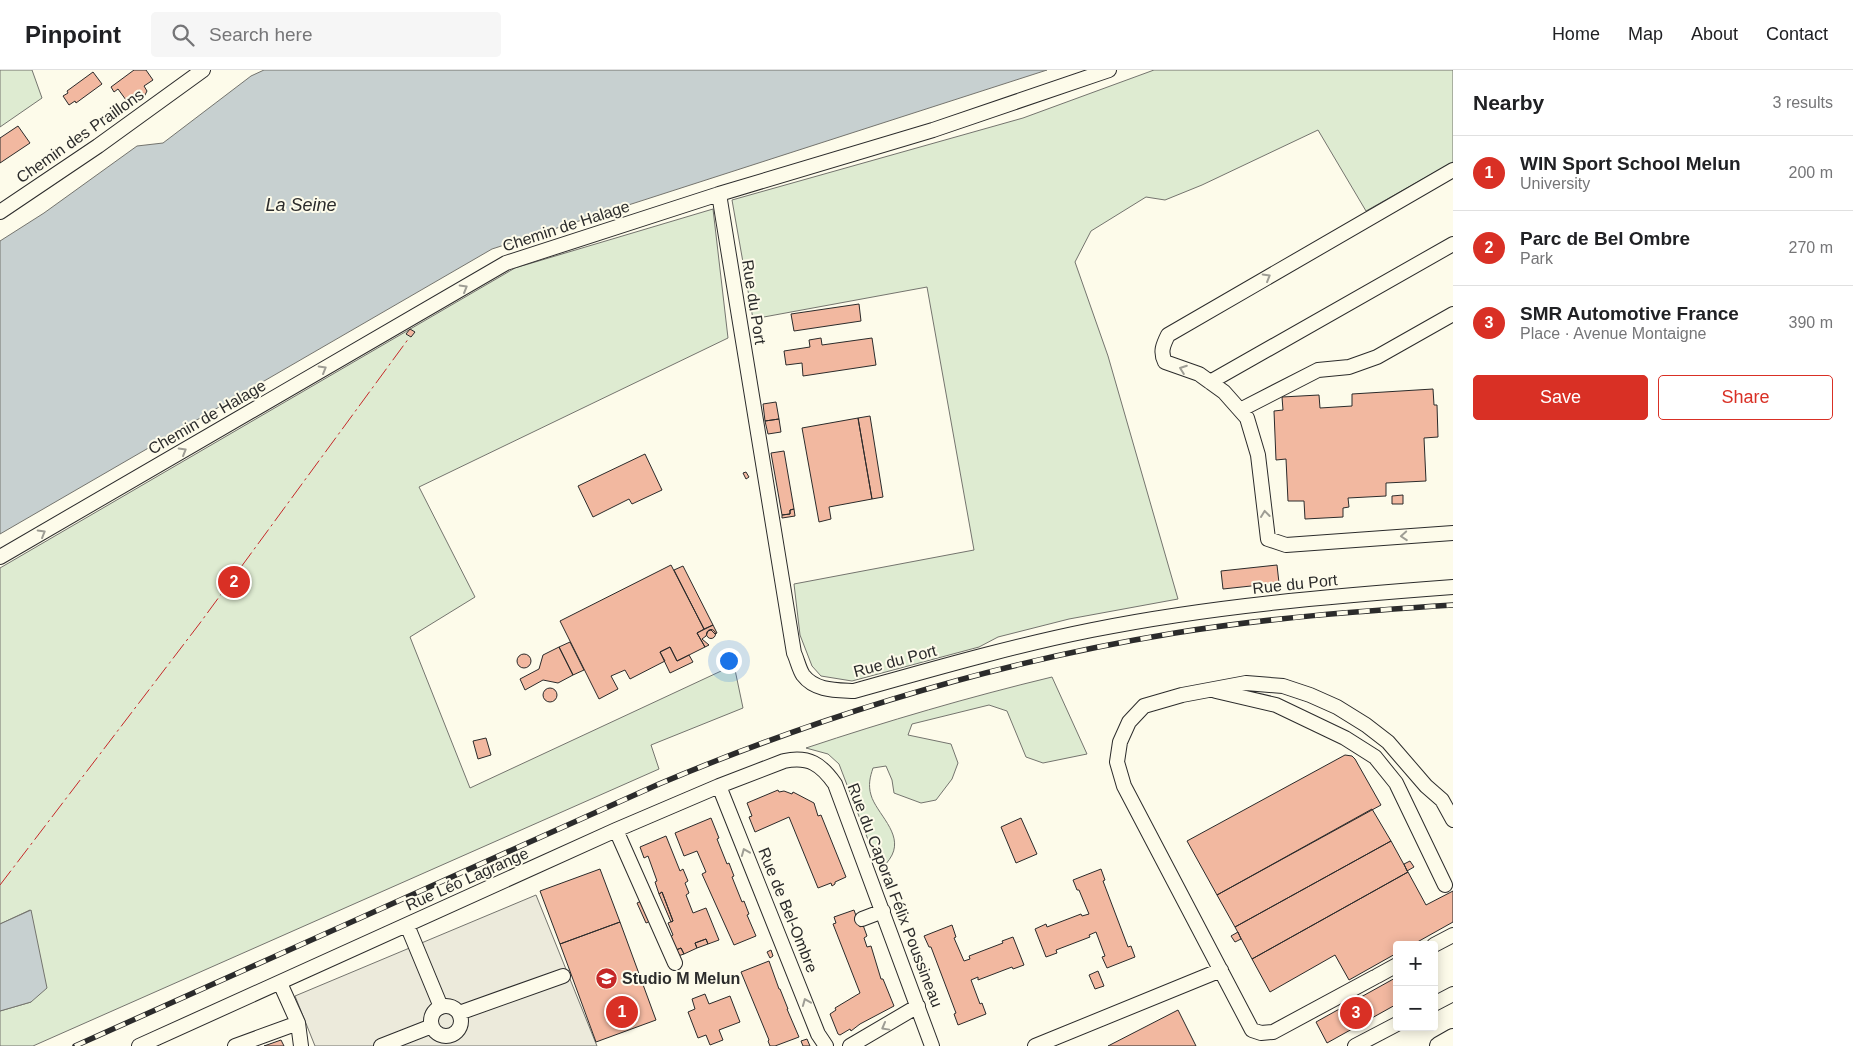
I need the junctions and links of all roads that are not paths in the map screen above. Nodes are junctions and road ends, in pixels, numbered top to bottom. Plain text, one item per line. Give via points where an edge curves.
1 (203, 70) edge
2 (1109, 70) edge
3 (1453, 170) edge
4 (719, 194) junction
5 (0, 212) edge
6 (1453, 244) edge
7 (1453, 314) edge
8 (1210, 382) junction
9 (1240, 410) junction
10 (1453, 533) edge
11 (0, 557) edge
12 (1453, 587) edge
13 (1210, 690) junction
14 (814, 763) joint
15 (719, 786) junction
16 (1453, 820) edge
17 (616, 830) junction
18 (1445, 884) dead end
19 (883, 911) junction
20 (862, 919) dead end
21 (407, 925) junction
22 (1453, 935) edge
23 (1438, 943) edge
24 (675, 963) dead end
25 (1393, 967) edge
26 (1221, 970) junction
27 (563, 976) dead end
28 (280, 983) junction
29 (1453, 994) edge
30 (1438, 1002) edge
31 (918, 1006) junction
32 (441, 1007) junction
33 (459, 1013) junction
34 (298, 1023) junction
35 (432, 1026) junction
36 (1393, 1026) edge
37 (1453, 1038) edge
38 (454, 1040) edge
39 (139, 1046) edge
40 (235, 1046) edge
41 (301, 1046) edge
42 (381, 1046) edge
43 (826, 1046) edge
44 (850, 1046) edge
45 (932, 1046) edge
46 (1035, 1046) edge
47 (1355, 1046) edge
48 (1439, 1046) edge

1 - 5 street, Chemin des Praillons
2 - 4 street, Chemin de Halage via 933,130
8 -> 3 street via 1199,374 1165,362 1163,346 1168,335
11 -> 4 street, Chemin de Halage via 506,263
4 - 12 street, Rue du Port via 794,653 803,674 815,686 854,691 1006,648 1183,614
6 - 8 street
7 - 9 street via 1378,357 1318,370
8 - 9 street
10 -> 9 street via 1286,544 1268,538 1258,455 1246,418
13 - 16 street via 1246,684 1283,686 1337,707 1388,742 1442,800
13 - 18 street via 1276,704 1345,738 1375,758 1396,783
13 - 26 street via 1144,706 1129,722 1120,742 1117,762 1124,786
14 - 15 street, Rue Léo Lagrange via 795,759 784,761
14 - 19 street, Rue du Caporal Félix Poussineau via 826,771 835,784
15 - 17 street, Rue Léo Lagrange
43 -> 15 street, Rue de Bel-Ombre via 818,1034
17 - 21 street, Rue Léo Lagrange
17 - 24 street
19 - 20 street
19 - 31 street, Rue du Caporal Félix Poussineau
21 - 28 street, Rue Léo Lagrange
21 - 32 street
22 - 23 street
25 - 26 street via 1273,1032 1262,1033 1252,1030
26 - 46 street
27 - 33 street
28 - 34 street
28 - 39 street, Rue Léo Lagrange
29 - 30 street
31 -> 44 street
31 - 45 street, Rue du Caporal Félix Poussineau
32 - 33 street via 451,1006
32 - 35 street via 433,1013
33 - 38 street via 461,1022
34 - 40 street
34 - 41 street
35 - 38 street via 438,1034
35 - 42 street
36 - 47 street
37 - 48 main road

